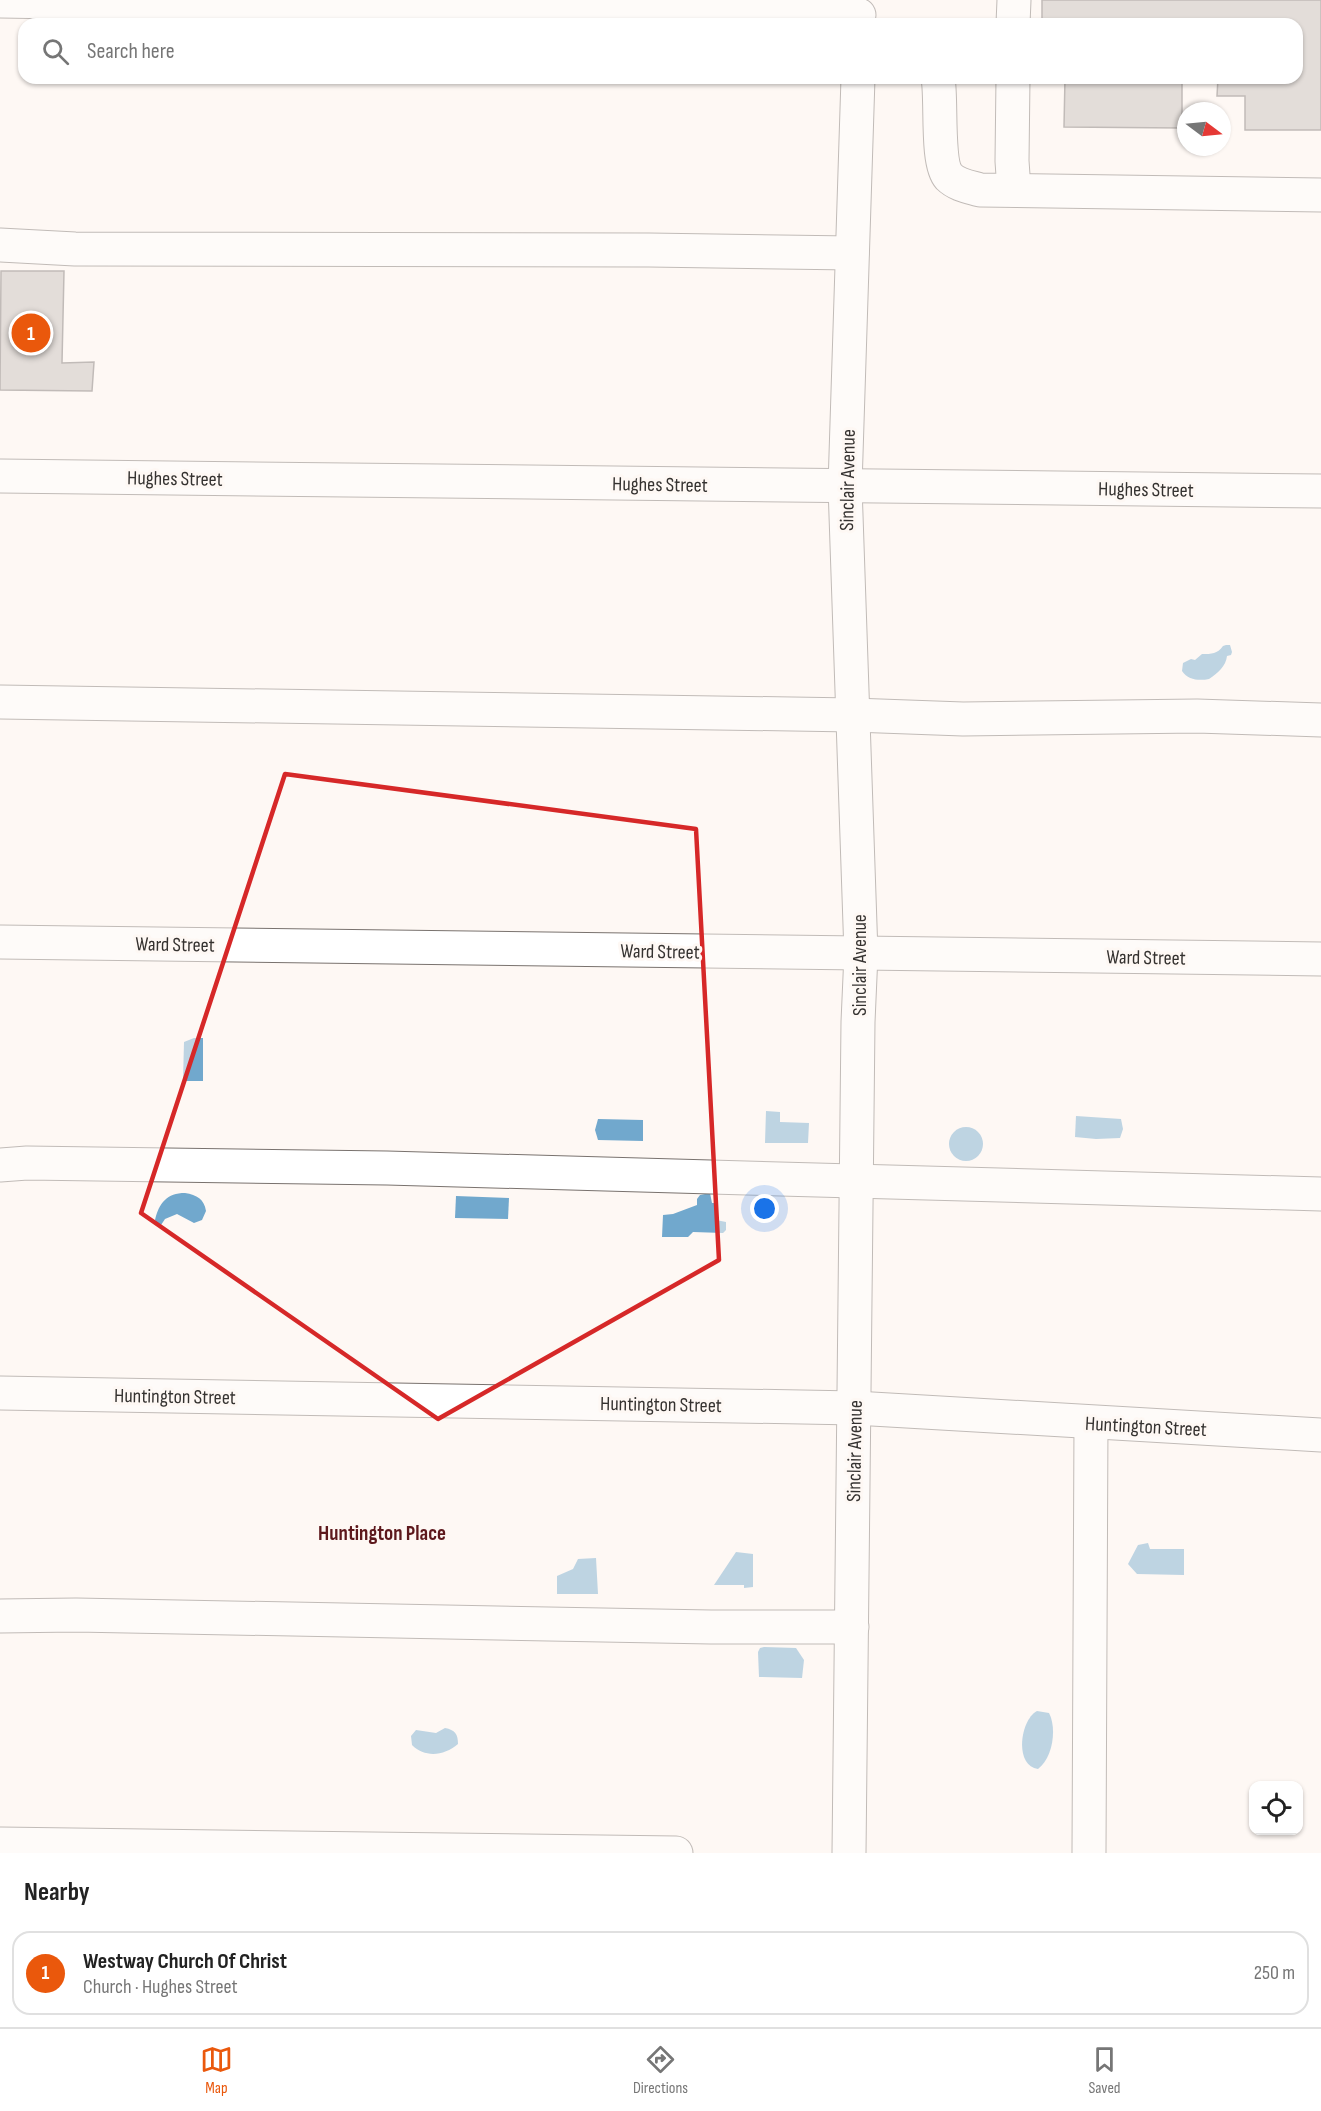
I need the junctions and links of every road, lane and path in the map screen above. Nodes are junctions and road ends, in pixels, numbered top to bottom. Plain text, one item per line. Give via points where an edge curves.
1 (1014, 0) edge
2 (0, 1) edge
3 (859, 13) edge
4 (1013, 18) edge
5 (858, 84) edge
6 (938, 84) edge
7 (1013, 84) edge
8 (1014, 190) junction
9 (1321, 195) edge
10 (0, 245) edge
11 (852, 253) junction
12 (0, 476) edge
13 (845, 486) junction
14 (1321, 491) edge
15 (0, 702) edge
16 (852, 715) junction
17 (1321, 720) edge
18 (0, 942) edge
19 (861, 954) junction
20 (1321, 959) edge
21 (0, 1165) edge
22 (857, 1180) junction
23 (1321, 1194) edge
24 (0, 1393) edge
25 (855, 1408) junction
26 (1091, 1423) junction
27 (1321, 1435) edge
28 (0, 1616) edge
29 (852, 1628) junction
30 (0, 1844) edge
31 (676, 1853) edge
32 (849, 1853) edge
33 (1089, 1853) edge

1 - 4 street
2 - 3 street
5 - 11 street, Sinclair Avenue
6 - 8 street via 941,151 949,177 980,190
7 - 8 street
8 - 9 street
10 - 11 street via 75,249
11 - 13 street, Sinclair Avenue
12 - 13 street, Hughes Street
13 - 14 street, Hughes Street
13 - 16 street, Sinclair Avenue
15 - 16 street
16 - 17 street
16 - 19 street, Sinclair Avenue
18 - 19 street, Ward Street
19 - 20 street, Ward Street
19 - 22 street, Sinclair Avenue
21 - 22 street via 387,1168
22 - 23 street
22 - 25 street, Sinclair Avenue
24 - 25 street, Huntington Street
25 - 26 street, Huntington Street
25 - 29 street, Sinclair Avenue
26 - 27 street, Huntington Street
26 - 33 street
28 - 29 street
29 - 32 street, Sinclair Avenue
30 - 31 street

